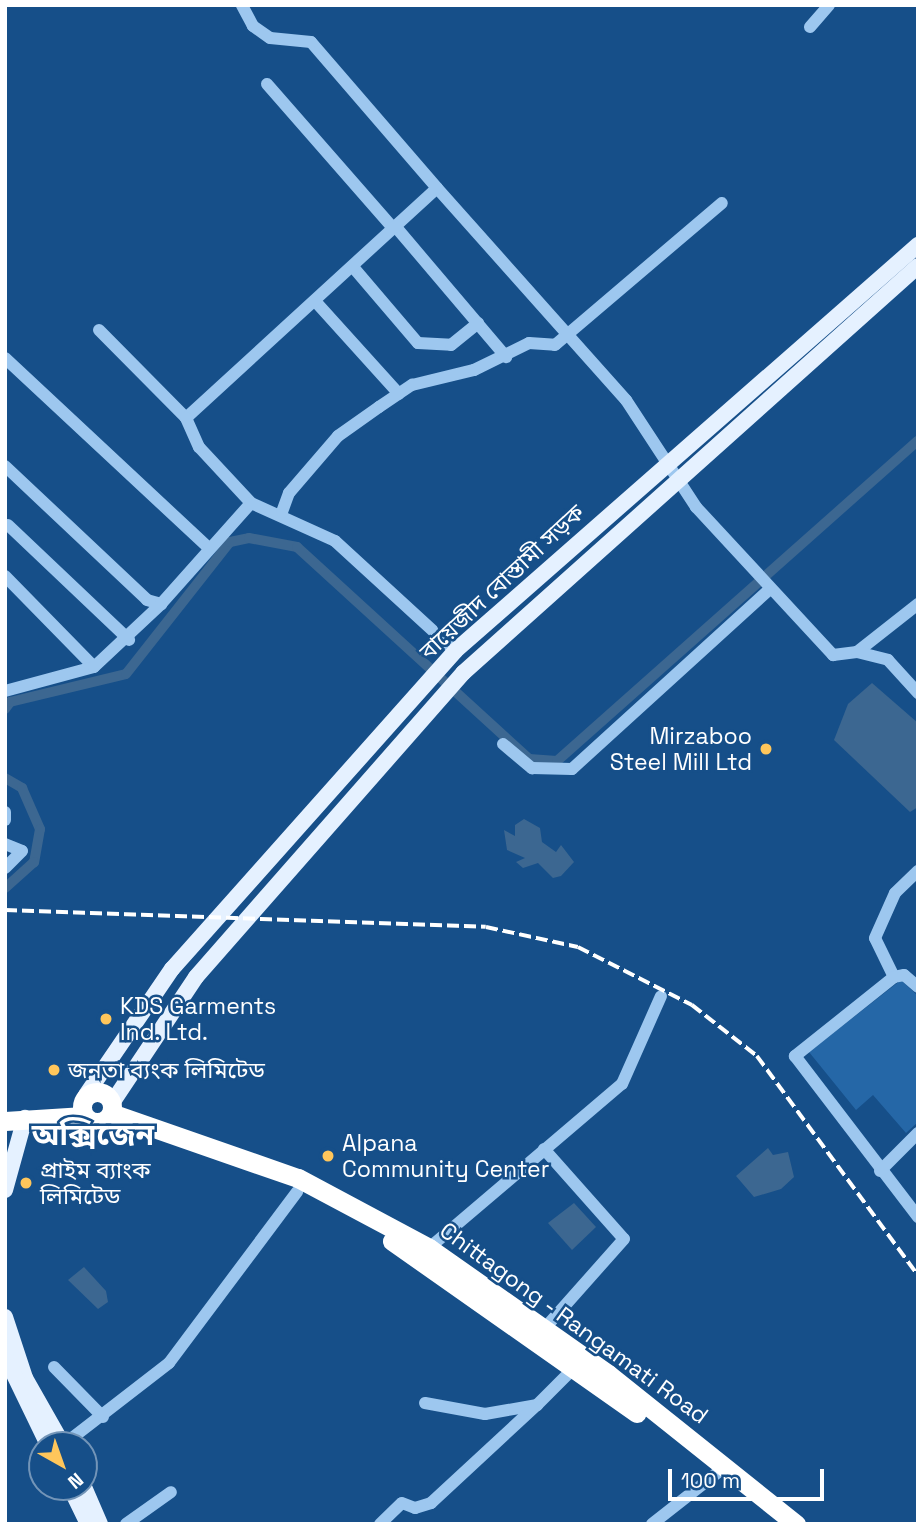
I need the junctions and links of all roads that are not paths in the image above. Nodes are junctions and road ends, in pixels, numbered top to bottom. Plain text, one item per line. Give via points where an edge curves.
1 (242, 5) edge
2 (829, 5) edge
3 (810, 27) dead end
4 (267, 84) dead end
5 (437, 188) junction
6 (722, 203) dead end
7 (394, 227) junction
8 (918, 246) edge
9 (918, 266) edge
10 (353, 267) junction
11 (315, 301) junction
12 (478, 323) junction
13 (99, 330) dead end
14 (567, 336) junction
15 (506, 356) junction
16 (5, 358) edge
17 (399, 394) junction
18 (186, 418) junction
19 (670, 460) junction
20 (5, 466) edge
21 (679, 476) junction
22 (251, 503) junction
23 (282, 512) junction
24 (8, 525) dead end
25 (208, 547) junction
26 (5, 576) edge
27 (763, 583) junction
28 (161, 604) junction
29 (918, 604) edge
30 (129, 640) junction
31 (857, 652) junction
32 (452, 654) junction
33 (94, 667) junction
34 (5, 691) edge
35 (918, 693) edge
36 (503, 744) dead end
37 (5, 812) edge
38 (5, 820) edge
39 (5, 844) edge
40 (5, 868) edge
41 (918, 871) edge
42 (894, 977) junction
43 (918, 987) edge
44 (661, 996) dead end
45 (96, 1108) junction
46 (5, 1110) edge
47 (15, 1119) edge
48 (918, 1133) edge
49 (918, 1140) edge
50 (903, 1147) junction
51 (544, 1149) junction
52 (880, 1171) junction
53 (5, 1190) edge
54 (297, 1192) junction
55 (918, 1217) edge
56 (429, 1248) junction
57 (5, 1317) edge
58 (545, 1328) junction
59 (5, 1356) edge
60 (54, 1367) dead end
61 (575, 1367) junction
62 (425, 1403) dead end
63 (537, 1405) junction
64 (103, 1417) junction
65 (41, 1431) edge
66 (55, 1431) edge
67 (83, 1431) edge
68 (717, 1473) junction
69 (171, 1492) dead end
70 (77, 1501) edge
71 (90, 1501) edge
72 (88, 1524) edge
73 (100, 1524) edge
74 (126, 1524) edge
75 (380, 1524) edge
76 (652, 1524) edge
77 (778, 1524) edge
78 (796, 1524) edge

1 - 5 street via 253,26 270,37 311,42
2 - 3 street
4 - 7 street
5 - 7 street
5 - 14 street
6 - 14 street
7 - 10 street
7 - 12 street
8 - 19 main road, বায়েজীদ বোস্তামী সড়ক
9 - 21 main road, বায়েজীদ বোস্তামী সড়ক
10 - 11 street
10 - 12 street via 418,343 452,345
11 - 17 street
11 - 18 street
12 - 15 street
13 - 18 street
14 - 15 street via 555,345 529,344
14 - 19 street via 626,400
15 - 17 street
16 - 25 street
17 - 23 street via 338,436 289,492
18 - 22 street via 199,447
19 - 21 street
19 - 32 main road, বায়েজীদ বোস্তামী সড়ক
20 - 28 street via 147,600
21 - 27 street via 696,508
21 - 45 main road, বায়েজীদ বোস্তামী সড়ক via 463,673 195,977
22 - 23 street
22 - 25 street
23 - 32 street via 335,541
24 - 30 street
25 - 28 street
26 - 33 street
27 - 31 street via 833,654
27 - 36 street via 572,769 532,768
28 - 30 street
29 - 31 street
30 - 33 street
31 - 35 street via 888,660
32 - 45 main road, বায়েজীদ বোস্তামী সড়ক via 172,970
33 - 34 street
37 - 38 street
39 - 40 street via 22,851
41 - 42 street via 895,893 874,938
42 - 43 street via 904,975
42 - 52 street via 795,1056
44 - 51 street via 622,1084
45 - 46 highway
45 - 47 highway
45 - 54 highway, Chittagong - Rangamati Road
45 - 56 highway, Chittagong - Rangamati Road via 298,1178
47 - 53 main road
48 - 50 street
49 - 50 street
50 - 52 street
51 - 56 street
51 - 58 street via 624,1239
52 - 55 street
54 - 61 highway, Chittagong - Rangamati Road via 426,1262
54 - 64 street via 169,1363
56 - 58 highway, Chittagong - Rangamati Road
57 - 66 main road via 24,1378
58 - 78 highway, Chittagong - Rangamati Road
59 - 65 main road
60 - 64 street
61 - 63 street
61 - 68 highway, Chittagong - Rangamati Road
62 - 63 street via 485,1414
63 - 75 street via 431,1503 415,1508 401,1503
64 - 67 street
68 - 76 street
68 - 77 highway, Chittagong - Rangamati Road
69 - 74 street
70 - 72 main road
71 - 73 main road

